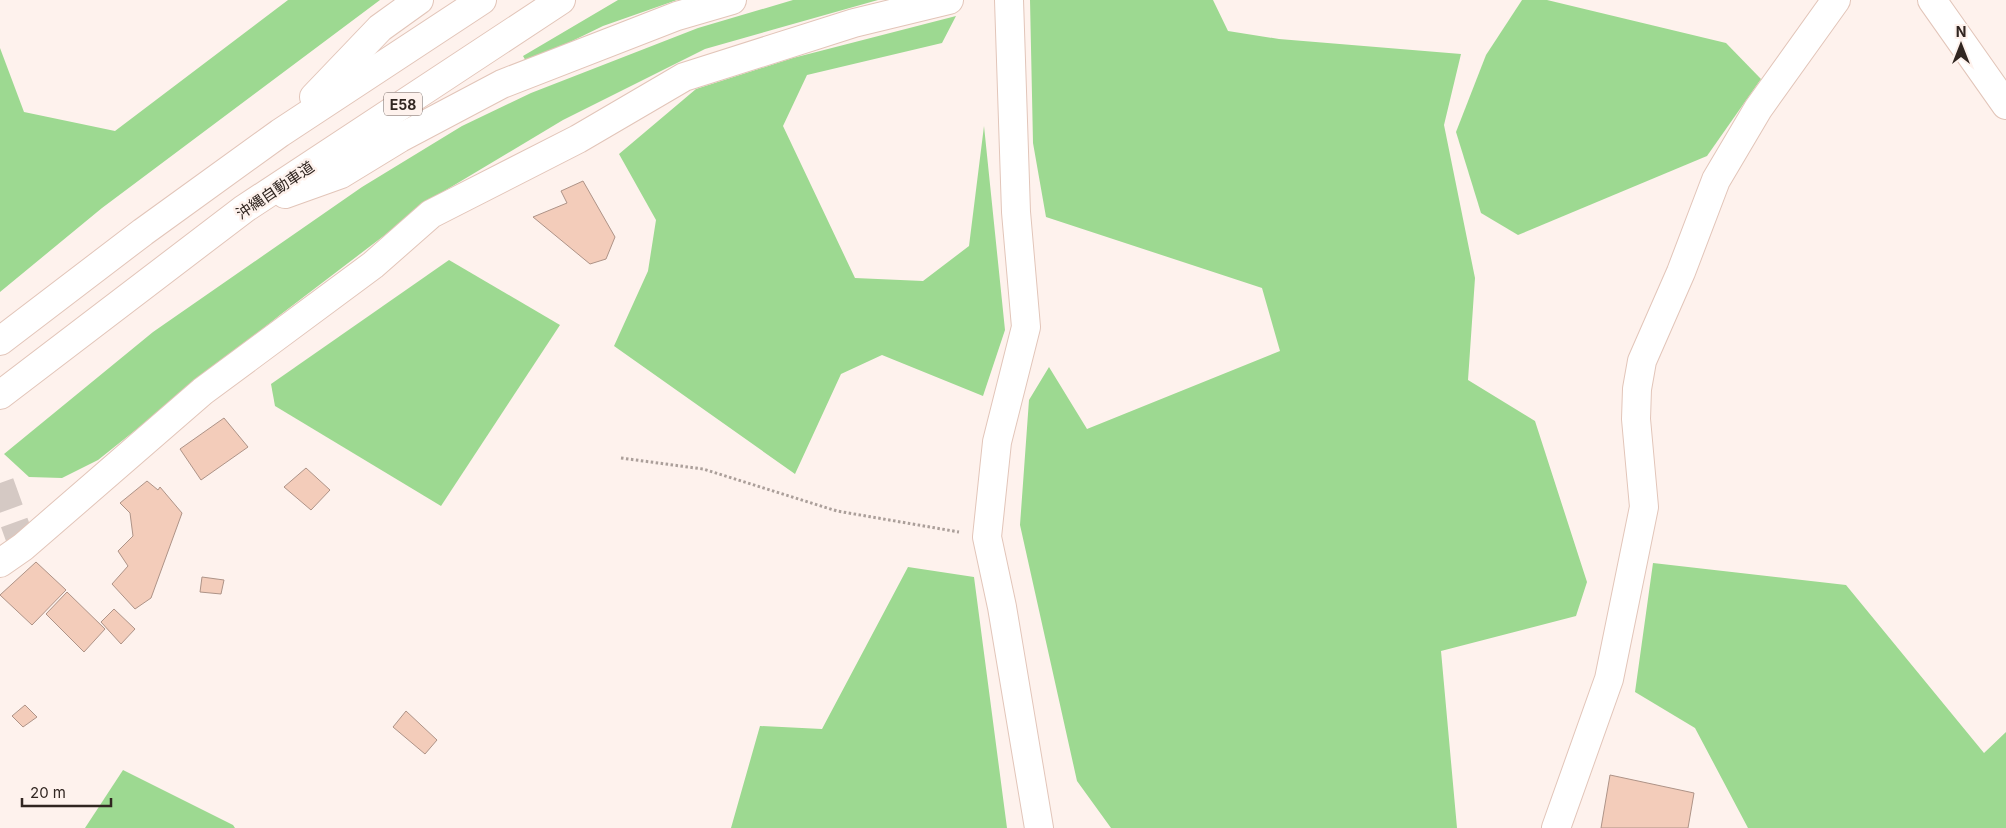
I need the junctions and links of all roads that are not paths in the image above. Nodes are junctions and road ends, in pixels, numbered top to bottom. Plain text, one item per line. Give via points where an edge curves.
1 (419, 0) edge
2 (482, 0) edge
3 (561, 0) edge
4 (732, 0) edge
5 (949, 0) edge
6 (1009, 0) edge
7 (1836, 0) edge
8 (1932, 0) edge
9 (2006, 104) edge
10 (280, 133) junction
11 (244, 209) junction
12 (0, 341) edge
13 (0, 395) edge
14 (0, 562) edge
15 (1039, 828) edge
16 (1556, 828) edge

1 - 10 main road via 380,28
2 - 10 main road
3 - 11 main road, 沖縄自動車道 / E58
4 - 11 main road via 677,16 502,84 400,138 341,174
5 - 14 main road via 854,23 684,77 578,139 431,214 373,265 203,391 23,547
6 - 15 main road via 1016,212 1026,327 997,442 986,536 1002,607
7 - 16 main road via 1758,109 1716,180 1642,361 1636,419 1644,507 1609,679
8 - 9 main road
10 - 12 main road
11 - 13 main road, 沖縄自動車道 / E58

